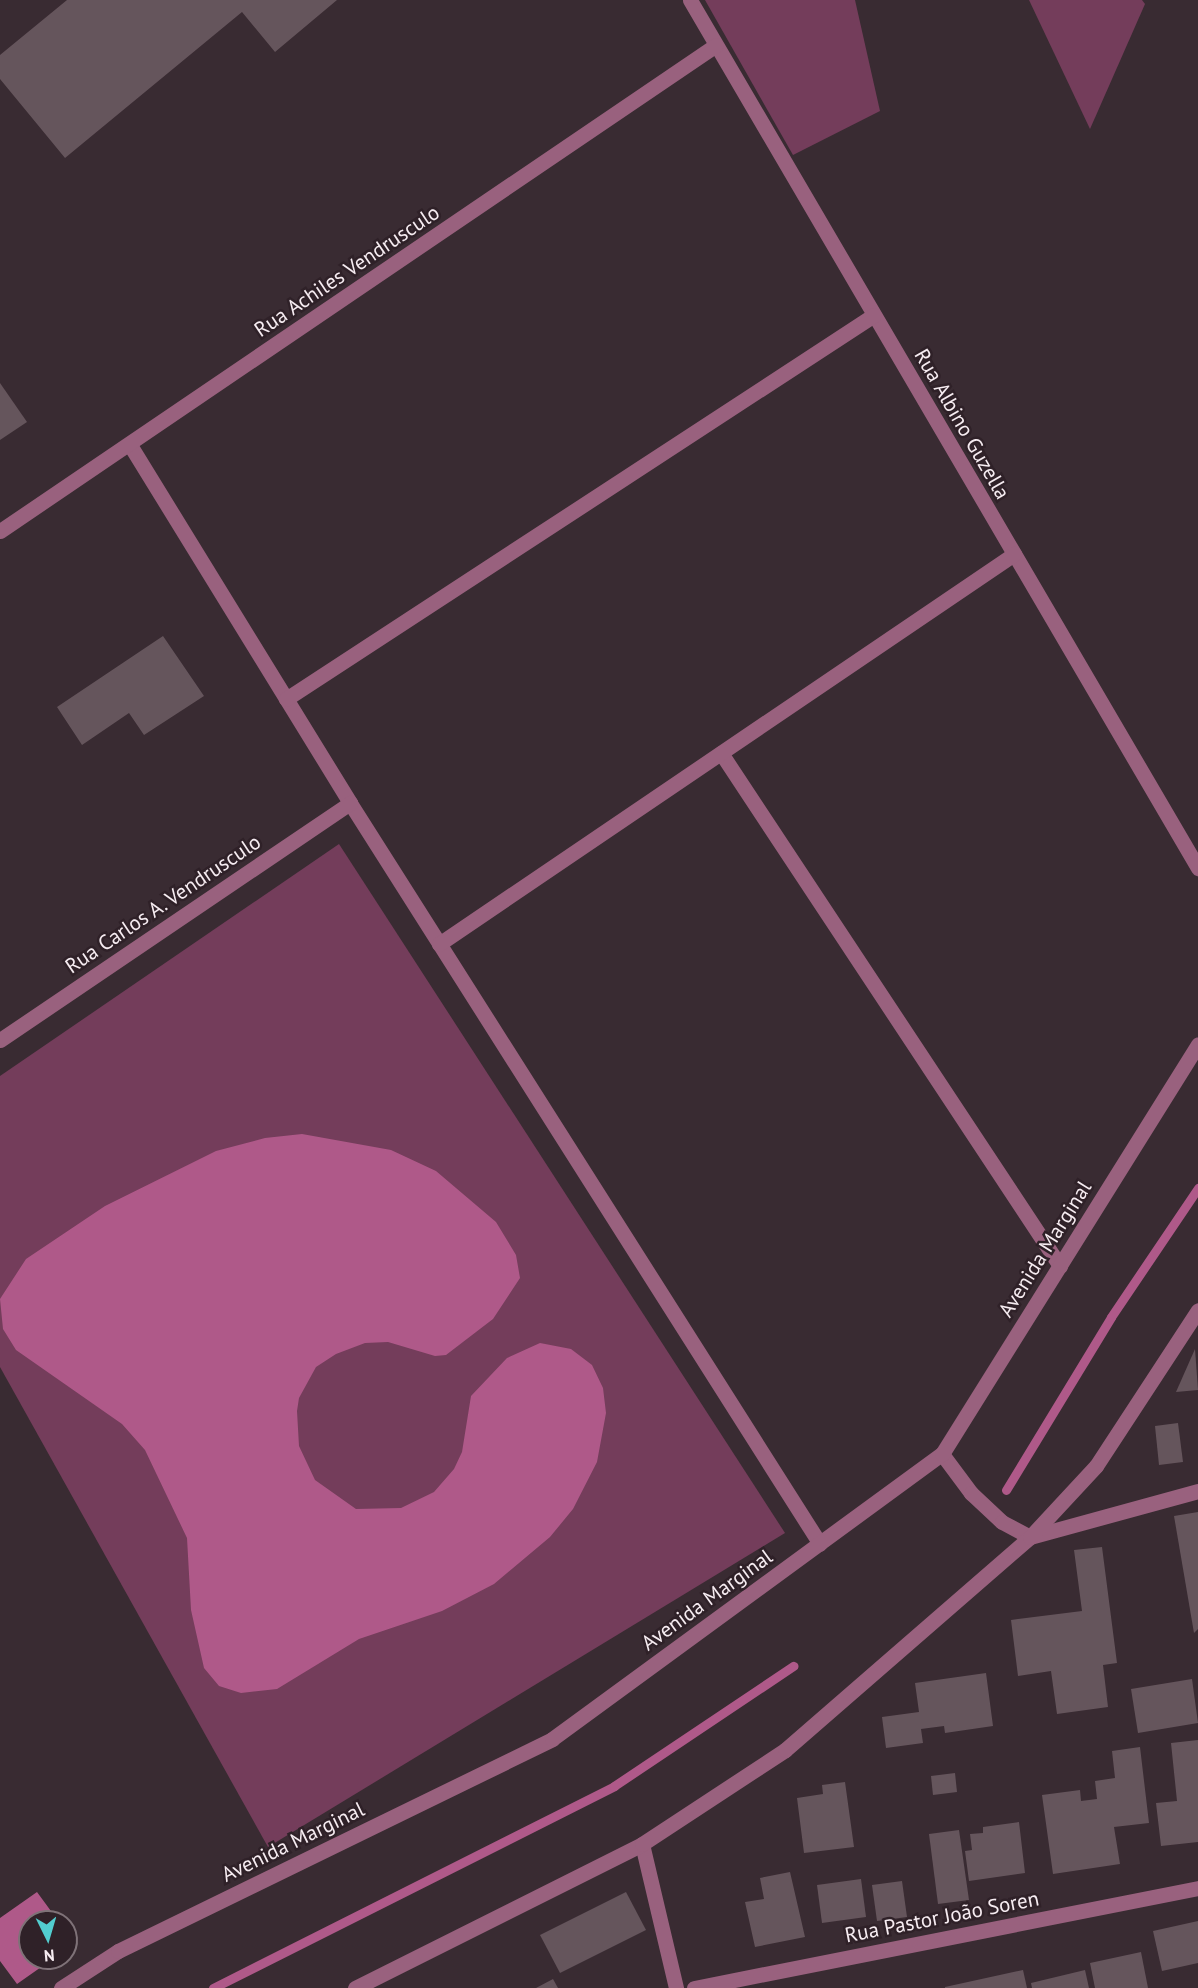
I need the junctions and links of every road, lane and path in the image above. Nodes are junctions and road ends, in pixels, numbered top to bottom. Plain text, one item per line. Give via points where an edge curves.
1 (690, 0) edge
2 (716, 45) junction
3 (874, 315) junction
4 (130, 445) junction
5 (0, 531) edge
6 (1014, 554) junction
7 (286, 699) junction
8 (722, 753) junction
9 (350, 803) junction
10 (1198, 868) edge
11 (440, 944) junction
12 (0, 1040) edge
13 (1198, 1044) edge
14 (1060, 1266) junction
15 (1198, 1311) edge
16 (942, 1454) junction
17 (1198, 1491) edge
18 (1030, 1537) junction
19 (820, 1544) junction
20 (642, 1844) junction
21 (1198, 1888) edge
22 (61, 1988) edge
23 (355, 1988) edge
24 (676, 1988) edge
25 (694, 1988) edge

1 - 2 street, Rua Albino Guzella
2 - 3 street, Rua Albino Guzella
2 - 4 street, Rua Achiles Vendrusculo
3 - 6 street, Rua Albino Guzella
3 - 7 street
4 - 5 street, Rua Achiles Vendrusculo
4 - 7 street
6 - 8 street
6 - 10 street, Rua Albino Guzella
7 - 9 street
8 - 11 street
8 - 14 street
9 - 11 street
9 - 12 street, Rua Carlos A. Vendrusculo
11 - 19 street
13 - 14 street, Avenida Marginal
14 - 16 street, Avenida Marginal
15 - 18 street via 1096,1466
16 - 18 street via 971,1493 1002,1522
16 - 19 street, Avenida Marginal
17 - 18 street
18 - 20 street via 785,1750
19 - 22 street, Avenida Marginal via 552,1739 118,1951
20 - 23 street
20 - 24 street
21 - 25 street, Rua Pastor João Soren

